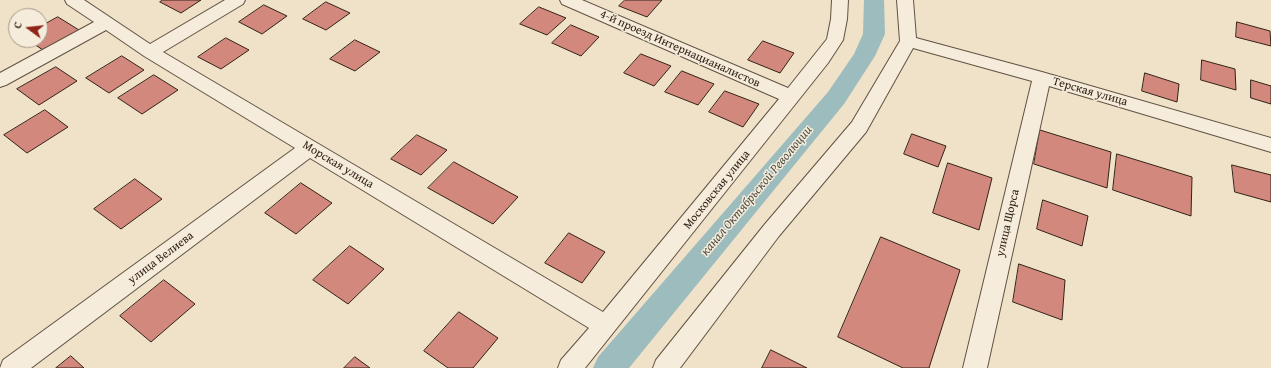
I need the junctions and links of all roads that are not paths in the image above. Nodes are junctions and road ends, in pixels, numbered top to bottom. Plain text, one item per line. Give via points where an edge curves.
1 (73, 0) edge
2 (237, 0) edge
3 (568, 0) edge
4 (840, 0) edge
5 (905, 0) edge
6 (594, 5) edge
7 (105, 23) junction
8 (908, 41) junction
9 (150, 52) junction
10 (1042, 78) junction
11 (0, 81) edge
12 (791, 97) junction
13 (1271, 145) edge
14 (309, 148) junction
15 (606, 326) junction
16 (12, 368) edge
17 (570, 368) edge
18 (664, 368) edge
19 (975, 368) edge

1 - 7 street, Морская улица
2 - 9 street
3 - 6 street, 4-й проезд Интернацианалистов
4 - 12 street, Московская улица via 836,40
5 - 8 street
6 - 12 street, 4-й проезд Интернацианалистов
7 - 9 street, Морская улица
7 - 11 street
8 - 10 street, Терская улица
8 - 18 street via 859,127 772,230
9 - 14 street, Морская улица
10 - 13 street, Терская улица
10 - 19 street, улица Щорса
12 - 15 street, Московская улица
14 - 15 street, Морская улица
14 - 16 street, улица Велиева
15 - 17 street, Московская улица

